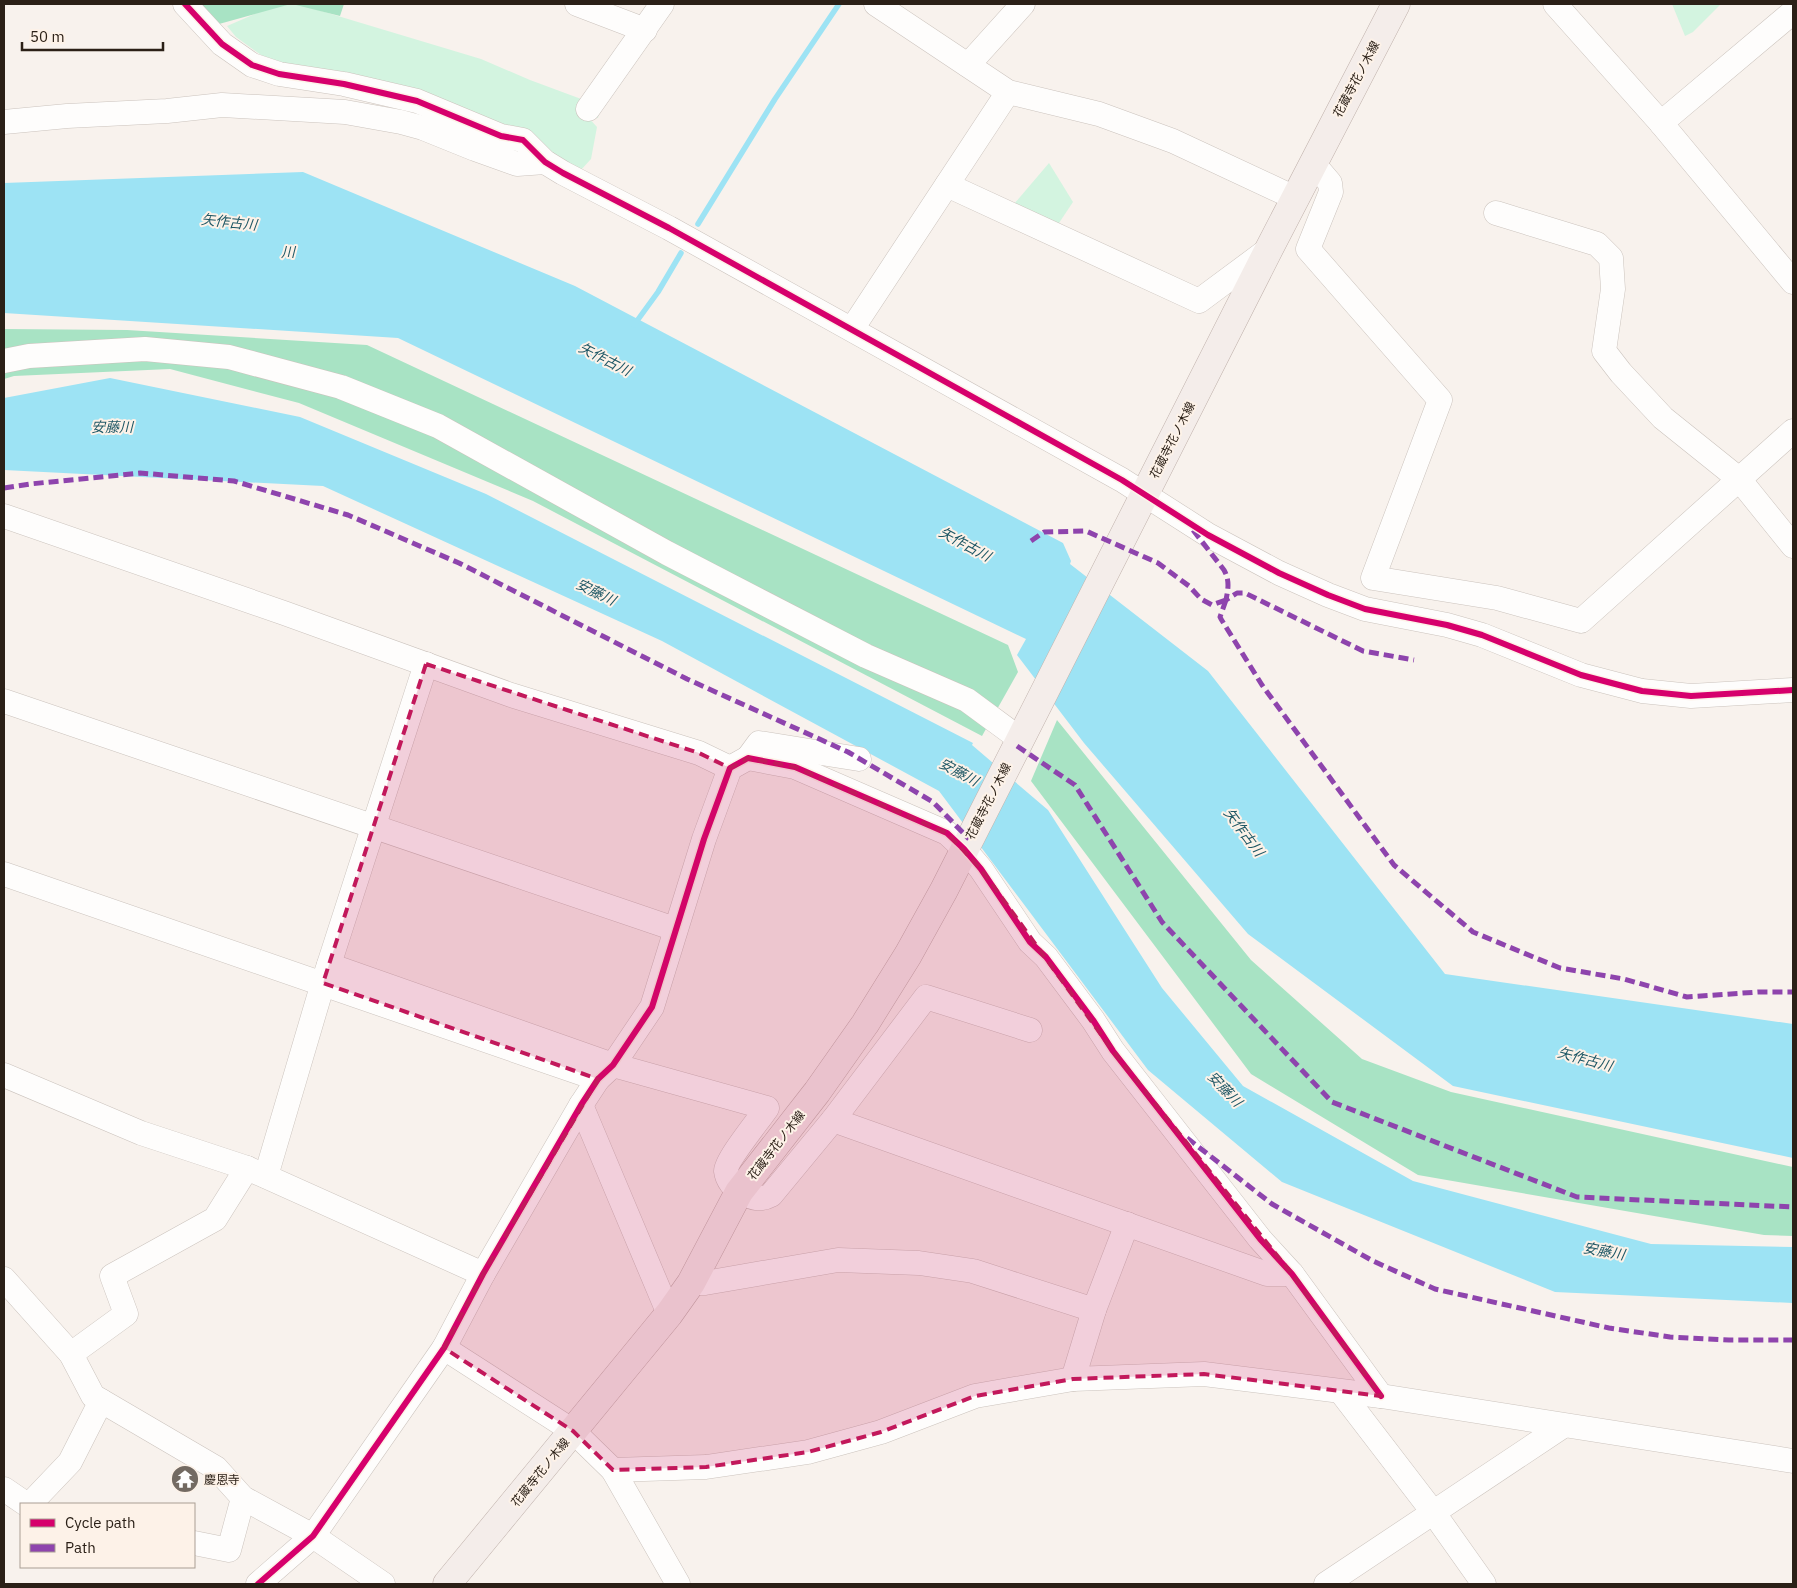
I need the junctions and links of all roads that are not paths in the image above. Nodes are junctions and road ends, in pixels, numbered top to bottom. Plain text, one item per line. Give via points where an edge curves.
1 (184, 4) edge
2 (577, 4) edge
3 (662, 4) edge
4 (876, 4) edge
5 (1022, 4) edge
6 (1555, 4) edge
7 (1390, 5) edge
8 (1793, 12) edge
9 (645, 30) junction
10 (968, 64) junction
11 (1008, 92) junction
12 (588, 109) dead end
13 (4, 122) edge
14 (1661, 123) junction
15 (545, 162) junction
16 (1313, 163) junction
17 (947, 185) junction
18 (1295, 198) junction
19 (1496, 212) dead end
20 (1269, 249) junction
21 (1793, 282) edge
22 (852, 330) junction
23 (4, 361) edge
24 (1793, 431) edge
25 (1739, 479) junction
26 (1142, 498) junction
27 (4, 516) edge
28 (1793, 546) edge
29 (426, 664) junction
30 (1793, 690) edge
31 (4, 701) edge
32 (1020, 739) junction
33 (859, 758) dead end
34 (739, 763) junction
35 (373, 826) junction
36 (967, 844) junction
37 (4, 874) edge
38 (675, 929) junction
39 (326, 974) junction
40 (1030, 1030) dead end
41 (605, 1072) junction
42 (4, 1075) edge
43 (581, 1105) junction
44 (833, 1120) junction
45 (256, 1172) junction
46 (739, 1192) junction
47 (1127, 1224) junction
48 (483, 1274) junction
49 (1292, 1274) junction
50 (4, 1279) edge
51 (691, 1283) junction
52 (1094, 1310) junction
53 (669, 1314) junction
54 (444, 1348) junction
55 (71, 1354) junction
56 (1073, 1379) junction
57 (1341, 1392) junction
58 (1381, 1396) junction
59 (101, 1401) junction
60 (1563, 1426) junction
61 (573, 1431) junction
62 (1793, 1461) edge
63 (613, 1470) junction
64 (4, 1489) edge
65 (243, 1498) junction
66 (25, 1503) edge
67 (31, 1503) edge
68 (1433, 1512) junction
69 (313, 1536) junction
70 (195, 1543) edge
71 (258, 1584) edge
72 (383, 1584) edge
73 (447, 1584) edge
74 (678, 1584) edge
75 (1326, 1584) edge
76 (1484, 1584) edge

1 - 15 street via 222,44 252,66 417,100 501,136 523,140
2 - 9 street
3 - 9 street
4 - 10 street
5 - 10 street
6 - 14 street
7 - 16 main road, 花蔵寺花ノ木線
8 - 14 street
9 - 12 street
10 - 11 street
11 - 17 street
11 - 18 street via 1108,117 1173,141
13 - 15 street via 222,105 345,112 423,128 517,164
14 - 21 street
15 - 22 street
16 - 18 main road, 花蔵寺花ノ木線
16 - 25 street via 1330,183 1331,192 1308,250 1440,400 1373,578 1497,598 1581,621
17 - 20 street via 1199,302
17 - 22 street
18 - 20 main road, 花蔵寺花ノ木線
19 - 25 street via 1597,244 1612,258 1613,289 1604,351 1664,418
20 - 26 main road, 花蔵寺花ノ木線
22 - 26 street via 1114,475
23 - 32 street via 29,356 145,350 230,357 341,387 438,426 667,553 866,656 967,700
24 - 25 street
25 - 28 street
26 - 30 street via 1278,573 1328,596 1365,608 1482,635 1581,675 1642,691 1691,696
26 - 32 main road, 花蔵寺花ノ木線
27 - 29 street
29 - 34 street via 511,695
29 - 35 street
31 - 35 street
32 - 36 main road, 花蔵寺花ノ木線
33 - 34 street via 760,743
34 - 36 street via 795,767
34 - 38 street via 704,839
35 - 38 street
35 - 39 street
36 - 46 main road, 花蔵寺花ノ木線 via 908,955 865,1024
36 - 49 street via 1030,942 1046,957 1113,1051
37 - 39 street
38 - 41 street via 652,1007
39 - 41 street
39 - 45 street
40 - 44 street via 926,997
41 - 43 street
41 - 46 street via 767,1108 730,1160 726,1171 731,1185
42 - 45 street via 141,1133
43 - 48 street
43 - 53 street
44 - 46 street via 771,1196 756,1199
44 - 47 street
45 - 48 street
45 - 55 street via 215,1218 112,1276 126,1314
46 - 51 main road, 花蔵寺花ノ木線
47 - 49 street via 1267,1274
47 - 52 street
48 - 54 street
49 - 58 street
50 - 55 street
51 - 52 street via 838,1260 919,1263 973,1270
51 - 53 main road, 花蔵寺花ノ木線
52 - 56 street
53 - 61 main road, 花蔵寺花ノ木線
54 - 61 street
54 - 69 street
55 - 59 street via 93,1396
56 - 57 street via 1204,1374
56 - 63 street via 975,1396 881,1432 808,1452 706,1467
57 - 58 street
57 - 68 street
58 - 60 street
59 - 65 street via 216,1468
59 - 67 street via 70,1462
60 - 62 street
60 - 68 street
61 - 63 street
61 - 73 main road, 花蔵寺花ノ木線
63 - 74 street
64 - 66 street
65 - 69 street
65 - 70 street via 229,1550
68 - 75 street
68 - 76 street
69 - 71 street
69 - 72 street

